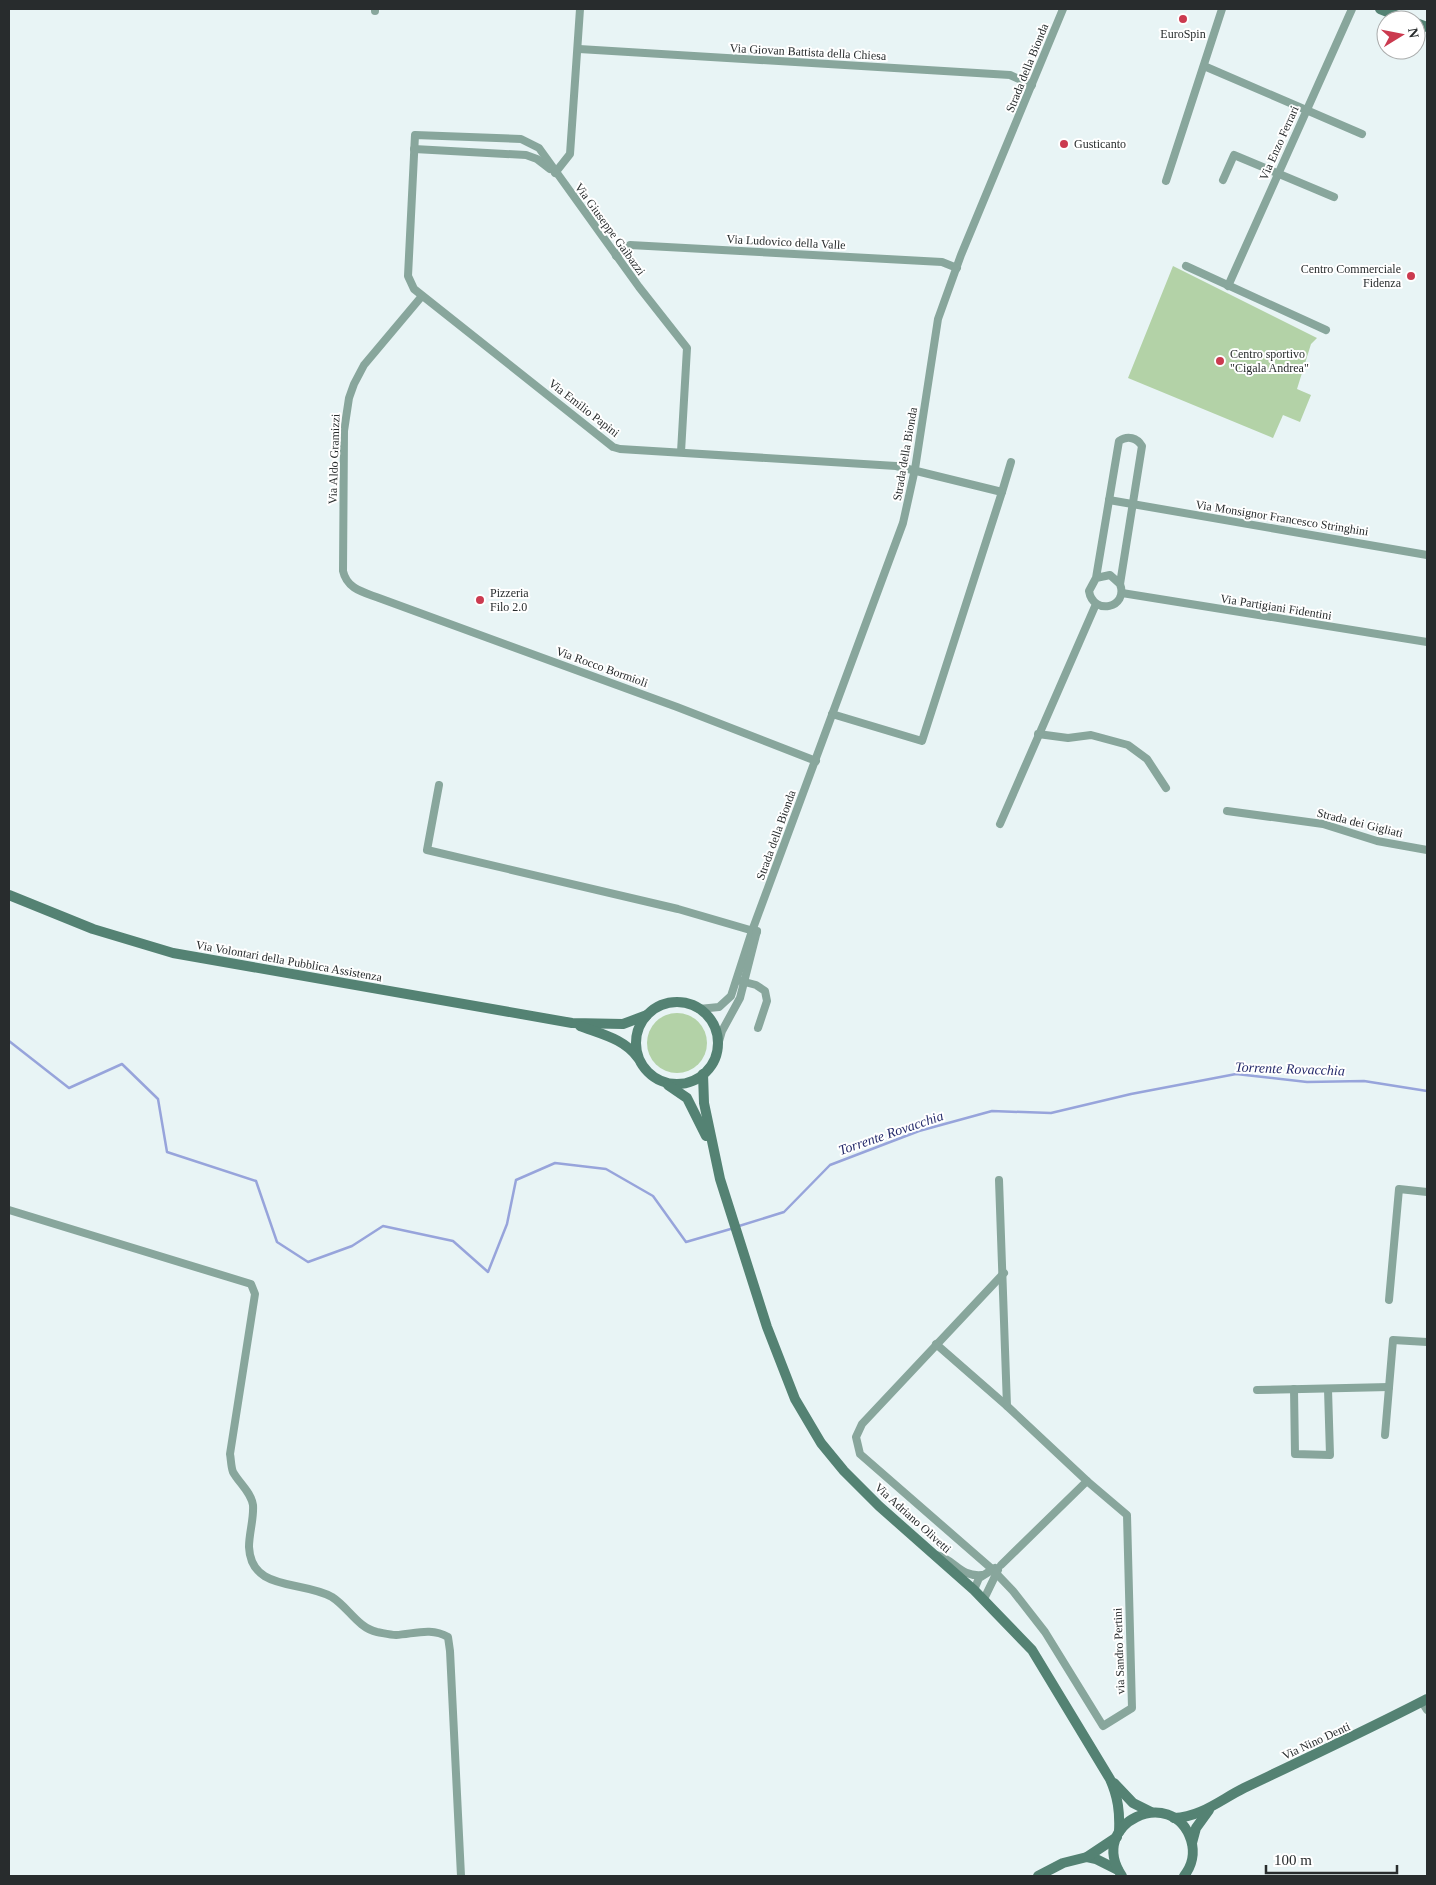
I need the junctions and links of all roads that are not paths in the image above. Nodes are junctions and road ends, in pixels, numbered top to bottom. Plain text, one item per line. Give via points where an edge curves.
1 (580, 9) edge
2 (1063, 9) edge
3 (1222, 9) edge
4 (1352, 9) edge
5 (579, 50) junction
6 (1204, 66) junction
7 (1032, 85) junction
8 (1306, 109) junction
9 (1362, 134) dead end
10 (414, 149) junction
11 (1278, 172) junction
12 (555, 173) junction
13 (1223, 180) dead end
14 (1166, 181) dead end
15 (1334, 198) dead end
16 (616, 256) junction
17 (1186, 266) dead end
18 (956, 268) junction
19 (1228, 286) junction
20 (422, 296) junction
21 (1326, 330) dead end
22 (681, 452) junction
23 (1012, 462) dead end
24 (914, 469) junction
25 (1002, 492) junction
26 (1109, 500) junction
27 (1132, 505) junction
28 (1427, 555) edge
29 (1096, 578) junction
30 (1120, 584) junction
31 (1122, 593) junction
32 (378, 598) joint
33 (1096, 604) junction
34 (1427, 642) edge
35 (832, 714) junction
36 (1038, 734) junction
37 (816, 761) junction
38 (439, 785) dead end
39 (1166, 788) dead end
40 (1227, 811) dead end
41 (1000, 824) dead end
42 (1427, 850) edge
43 (9, 896) edge
44 (755, 932) junction
45 (740, 981) junction
46 (699, 1009) junction
47 (647, 1015) junction
48 (572, 1024) junction
49 (758, 1028) dead end
50 (718, 1045) junction
51 (640, 1061) junction
52 (703, 1074) junction
53 (664, 1082) junction
54 (711, 1148) junction
55 (999, 1180) dead end
56 (1427, 1192) edge
57 (9, 1210) edge
58 (1004, 1272) junction
59 (1389, 1300) dead end
60 (1427, 1342) edge
61 (936, 1344) junction
62 (1389, 1387) junction
63 (1294, 1389) junction
64 (1328, 1389) junction
65 (1257, 1390) dead end
66 (1007, 1406) junction
67 (1385, 1435) dead end
68 (1087, 1481) junction
69 (934, 1554) junction
70 (995, 1571) junction
71 (982, 1576) junction
72 (974, 1590) junction
73 (984, 1600) junction
74 (1425, 1704) edge
75 (1110, 1778) junction
76 (1215, 1804) junction
77 (1151, 1812) junction
78 (1174, 1818) junction
79 (1118, 1834) junction
80 (1192, 1844) junction
81 (1088, 1857) junction
82 (1120, 1873) edge
83 (461, 1876) edge
84 (1038, 1876) edge
85 (1184, 1876) edge

1 - 5 street
2 - 7 street, Strada della Bionda
3 - 6 street
4 - 8 street, Via Enzo Ferrari
5 - 7 street, Via Giovan Battista della Chiesa via 1010,76
5 - 12 street via 570,154
6 - 8 street
6 - 14 street
7 - 18 street, Strada della Bionda
8 - 9 street
8 - 11 street, Via Enzo Ferrari
10 - 12 street via 526,155
10 - 12 street, Via Emilio Papini via 415,135 521,139 539,148
10 - 20 street, Via Emilio Papini via 408,276 414,289
11 - 13 street via 1234,155
11 - 15 street
11 - 19 street, Via Enzo Ferrari
12 - 16 street, Via Giuseppe Gaibazzi
16 - 18 street, Via Ludovico della Valle via 630,245 942,262
16 - 22 street, Via Giuseppe Gaibazzi via 689,351
17 - 19 street
18 - 24 street, Strada della Bionda via 938,319
19 - 21 street
20 - 22 street, Via Emilio Papini via 613,447
20 - 32 street, Via Aldo Gramizzi via 359,373 346,414 344,578 354,589
22 - 24 street, Via Emilio Papini
23 - 25 street
24 - 25 street, Via Emilio Papini
24 - 35 street, Strada della Bionda via 904,523
25 - 35 street via 922,741
26 - 27 street, Via Monsignor Francesco Stringhini
26 - 27 street via 1119,441 1132,438 1142,446
26 - 29 street
27 - 28 street, Via Monsignor Francesco Stringhini
27 - 30 street
29 - 30 street via 1110,575
29 - 33 street via 1089,591
30 - 31 street
31 - 33 street via 1118,602 1110,607
31 - 34 street, Via Partigiani Fidentini
32 - 37 street, Via Rocco Bormioli
33 - 36 street
35 - 37 street, Strada della Bionda
36 - 39 street via 1068,738 1091,735 1128,745 1147,759
36 - 41 street
37 - 44 street, Strada della Bionda via 763,902
38 - 44 street via 427,850 678,909
40 - 42 street, Strada dei Gigliati via 1323,824 1377,841
43 - 48 street, Via Volontari della Pubblica Assistenza via 93,930 173,954
44 - 45 street, Strada della Bionda
45 - 46 street, Strada della Bionda via 724,1004
45 - 49 street via 762,988 766,994 767,1001
45 - 50 street, Strada della Bionda via 740,998
46 - 47 street via 689,1004 672,1003
46 - 50 street via 713,1024
47 - 48 street, Via Volontari della Pubblica Assistenza via 623,1024
47 - 51 street via 636,1037
48 - 51 street, Via Volontari della Pubblica Assistenza via 618,1040
50 - 52 street via 713,1061
51 - 53 street via 652,1076
52 - 53 street via 684,1083
52 - 54 street
53 - 54 street via 687,1098
54 - 69 street, Via Adriano Olivetti via 767,1328 795,1399 821,1443 844,1471
55 - 58 street
56 - 59 street via 1399,1189
57 - 83 street via 251,1284 255,1294 230,1454 232,1471 253,1504 249,1546 251,1563 261,1576 306,1587 333,1598 374,1631 394,1635 438,1631 448,1636
58 - 61 street, via Sandro Pertini
58 - 66 street
60 - 62 street via 1393,1340
61 - 66 street, via Sandro Pertini
61 - 70 street, via Sandro Pertini via 862,1424 856,1437 860,1454
62 - 64 street
62 - 67 street
63 - 64 street
63 - 64 street via 1295,1454 1330,1455
63 - 65 street
66 - 68 street, via Sandro Pertini
68 - 70 street
68 - 70 street, via Sandro Pertini via 1127,1515 1132,1708 1103,1726 1045,1632
69 - 71 street via 945,1557 968,1576
69 - 72 street, Via Adriano Olivetti
70 - 71 street
70 - 73 street
71 - 72 street
72 - 73 street, Via Adriano Olivetti
73 - 75 street, Via Adriano Olivetti via 1032,1650
74 - 76 street, Via Nino Denti
75 - 77 street via 1133,1803
75 - 79 street via 1117,1796
76 - 78 street, Via Nino Denti via 1191,1817
76 - 80 street, Via Nino Denti via 1196,1828
77 - 78 street
77 - 79 street via 1129,1820
78 - 80 street via 1186,1829
79 - 81 street
79 - 82 street via 1114,1854
80 - 85 street, Via Nino Denti via 1192,1859
81 - 82 street
81 - 84 street via 1063,1863

